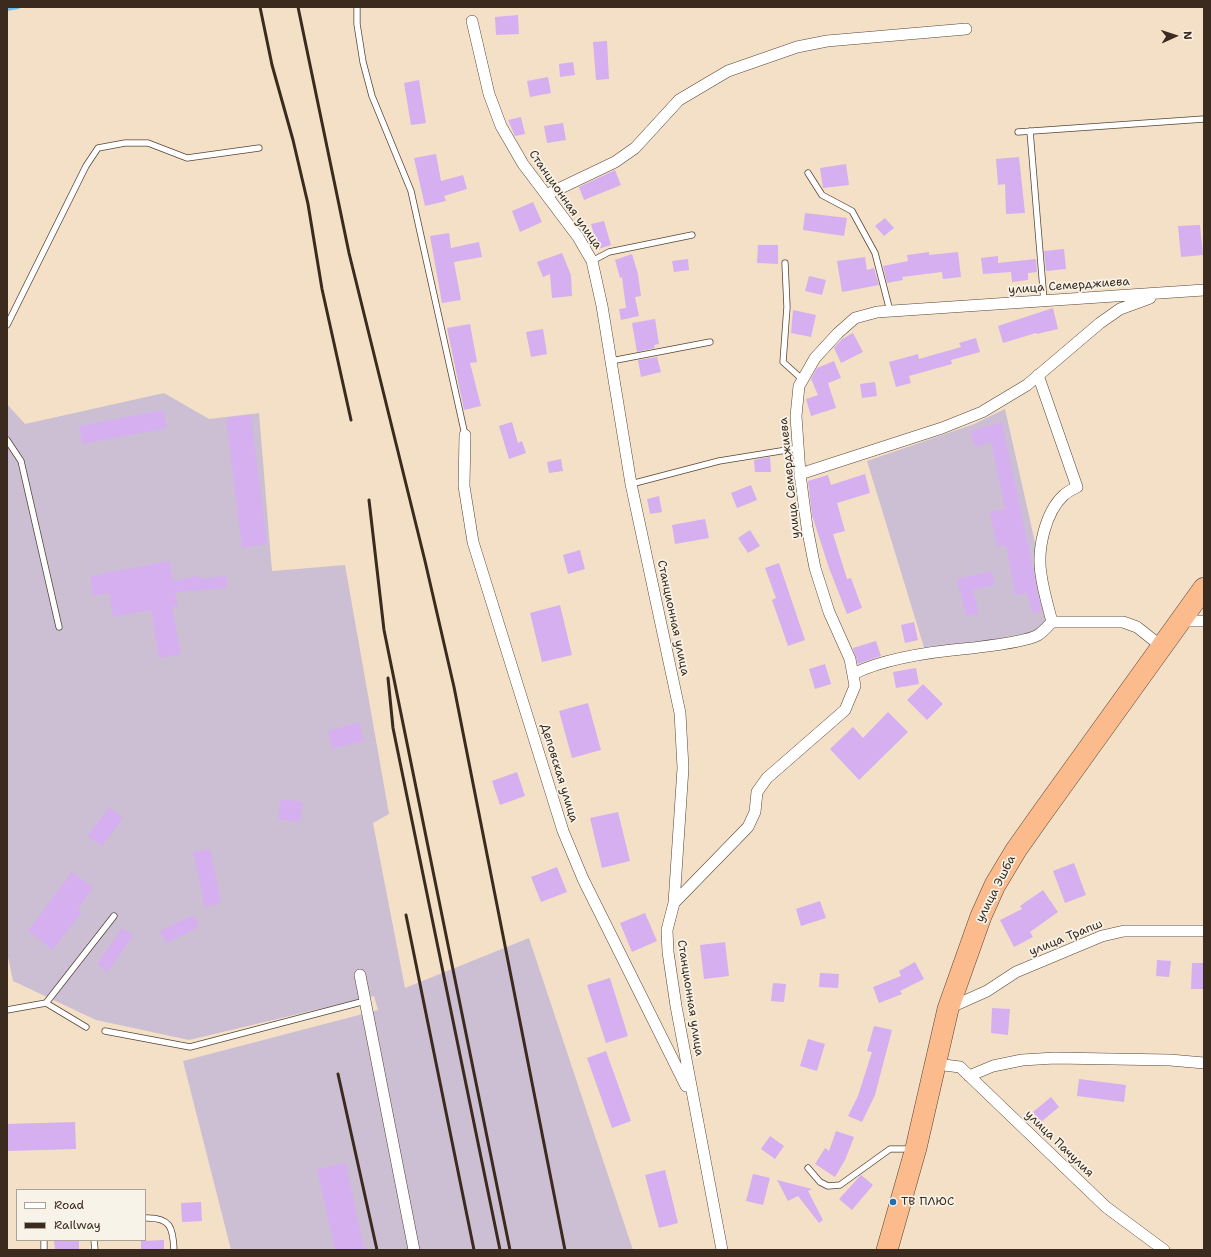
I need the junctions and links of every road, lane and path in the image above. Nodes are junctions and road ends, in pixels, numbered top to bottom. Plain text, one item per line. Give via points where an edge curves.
1 (356, 7) edge
2 (472, 22) dead end
3 (966, 29) dead end
4 (1204, 119) edge
5 (1030, 131) junction
6 (1018, 132) dead end
7 (259, 148) dead end
8 (808, 173) dead end
9 (548, 194) junction
10 (692, 235) dead end
11 (592, 261) junction
12 (785, 263) dead end
13 (1204, 290) edge
14 (1182, 291) junction
15 (1044, 301) junction
16 (890, 310) junction
17 (7, 325) edge
18 (710, 342) dead end
19 (611, 361) junction
20 (1038, 375) junction
21 (803, 380) junction
22 (465, 435) joint
23 (7, 440) edge
24 (799, 448) junction
25 (800, 474) junction
26 (631, 484) junction
27 (1204, 588) edge
28 (1181, 621) junction
29 (1204, 621) edge
30 (1052, 622) junction
31 (59, 627) dead end
32 (1161, 646) junction
33 (853, 674) junction
34 (674, 903) junction
35 (114, 916) dead end
36 (1204, 931) edge
37 (360, 975) dead end
38 (365, 1000) junction
39 (46, 1003) junction
40 (948, 1008) junction
41 (7, 1010) edge
42 (86, 1027) dead end
43 (105, 1031) dead end
44 (1204, 1063) edge
45 (936, 1064) junction
46 (969, 1076) junction
47 (693, 1098) junction
48 (916, 1148) junction
49 (808, 1168) dead end
50 (146, 1218) edge
51 (888, 1244) edge
52 (174, 1250) edge
53 (414, 1250) edge
54 (722, 1250) edge
55 (1164, 1250) edge

1 - 22 lane via 363,62 372,96 411,191
2 - 9 street, Станционная улица via 489,94 501,126 523,164
3 - 9 street via 827,41 797,47 728,71 679,100 635,148 615,162
4 - 5 lane
5 - 6 lane
5 - 15 lane
7 - 17 lane via 187,158 148,143 125,143 98,148 86,166
8 - 16 lane via 822,195 852,211 875,253
9 - 11 street, Станционная улица
10 - 11 lane via 609,252
11 - 19 street, Станционная улица
12 - 21 lane via 787,307 783,362
13 - 14 street, улица Семерджиева
14 - 15 street, улица Семерджиева
14 - 20 street via 1142,300 1120,309
15 - 16 street, улица Семерджиева
16 - 21 street, улица Семерджиева via 855,318 815,358
18 - 19 lane
19 - 26 street, Станционная улица
20 - 25 street via 1027,385 982,412 942,428
20 - 30 street via 1077,487 1064,495 1054,507 1040,552 1041,573
21 - 24 street, улица Семерджиева via 799,386 796,416
22 - 47 street, Деповская улица via 464,486 472,542 563,831 583,879
23 - 31 lane via 21,461
24 - 25 street, улица Семерджиева
24 - 26 lane via 719,461
25 - 33 street, улица Семерджиева via 815,568 829,612 850,659
26 - 34 street, Станционная улица via 681,720 683,768
27 - 28 highway, улица Эшба
28 - 29 street
28 - 32 highway, улица Эшба
30 - 32 street via 1123,622 1137,627
30 - 33 street via 1038,635 1001,644 885,662
32 - 40 highway, улица Эшба via 1016,850 982,916
33 - 34 street, улица Семерджиева via 855,686 845,710 767,778 757,792 755,812 748,827
34 - 47 street, Станционная улица via 667,930 668,952
35 - 39 lane
36 - 40 street, улица Трапш via 1124,931 1102,936 1016,972 988,991
37 - 38 street
38 - 43 lane via 190,1047
38 - 53 street
39 - 41 lane
39 - 42 lane
40 - 45 highway, улица Эшба
44 - 46 street via 1055,1058 993,1066
45 - 46 street, улица Пачулия via 960,1067
45 - 48 highway, улица Эшба
46 - 55 street, улица Пачулия via 1106,1207
47 - 54 street, Станционная улица
48 - 49 lane via 890,1150 840,1185 828,1186 820,1182
48 - 51 highway, улица Эшба
50 - 52 lane via 154,1218 170,1225 173,1231

